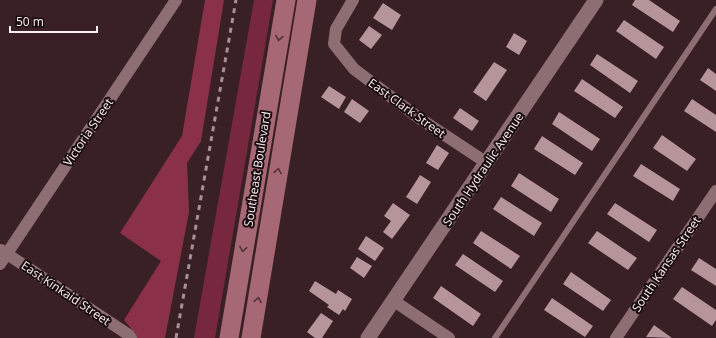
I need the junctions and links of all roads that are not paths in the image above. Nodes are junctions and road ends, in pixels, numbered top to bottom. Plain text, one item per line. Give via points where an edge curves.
1 (176, 0) edge
2 (286, 0) edge
3 (307, 0) edge
4 (353, 0) edge
5 (596, 0) edge
6 (716, 9) edge
7 (487, 163) junction
8 (716, 191) edge
9 (3, 252) edge
10 (0, 264) edge
11 (394, 301) junction
12 (131, 338) edge
13 (228, 338) edge
14 (251, 338) edge
15 (368, 338) edge
16 (449, 338) edge
17 (495, 338) edge
18 (616, 338) edge

1 - 9 street, Victoria Street
2 -> 13 main road, Southeast Boulevard
14 -> 3 main road, Southeast Boulevard
4 - 7 street, East Clark Street via 336,29 334,44 354,69 419,118
5 - 7 street, South Hydraulic Avenue
6 - 17 lane
7 - 11 street, South Hydraulic Avenue
8 - 18 street, South Kansas Street
9 - 10 street, Victoria Street
9 - 12 street, East Kinkaid Street
11 - 15 street, South Hydraulic Avenue
11 - 16 street

